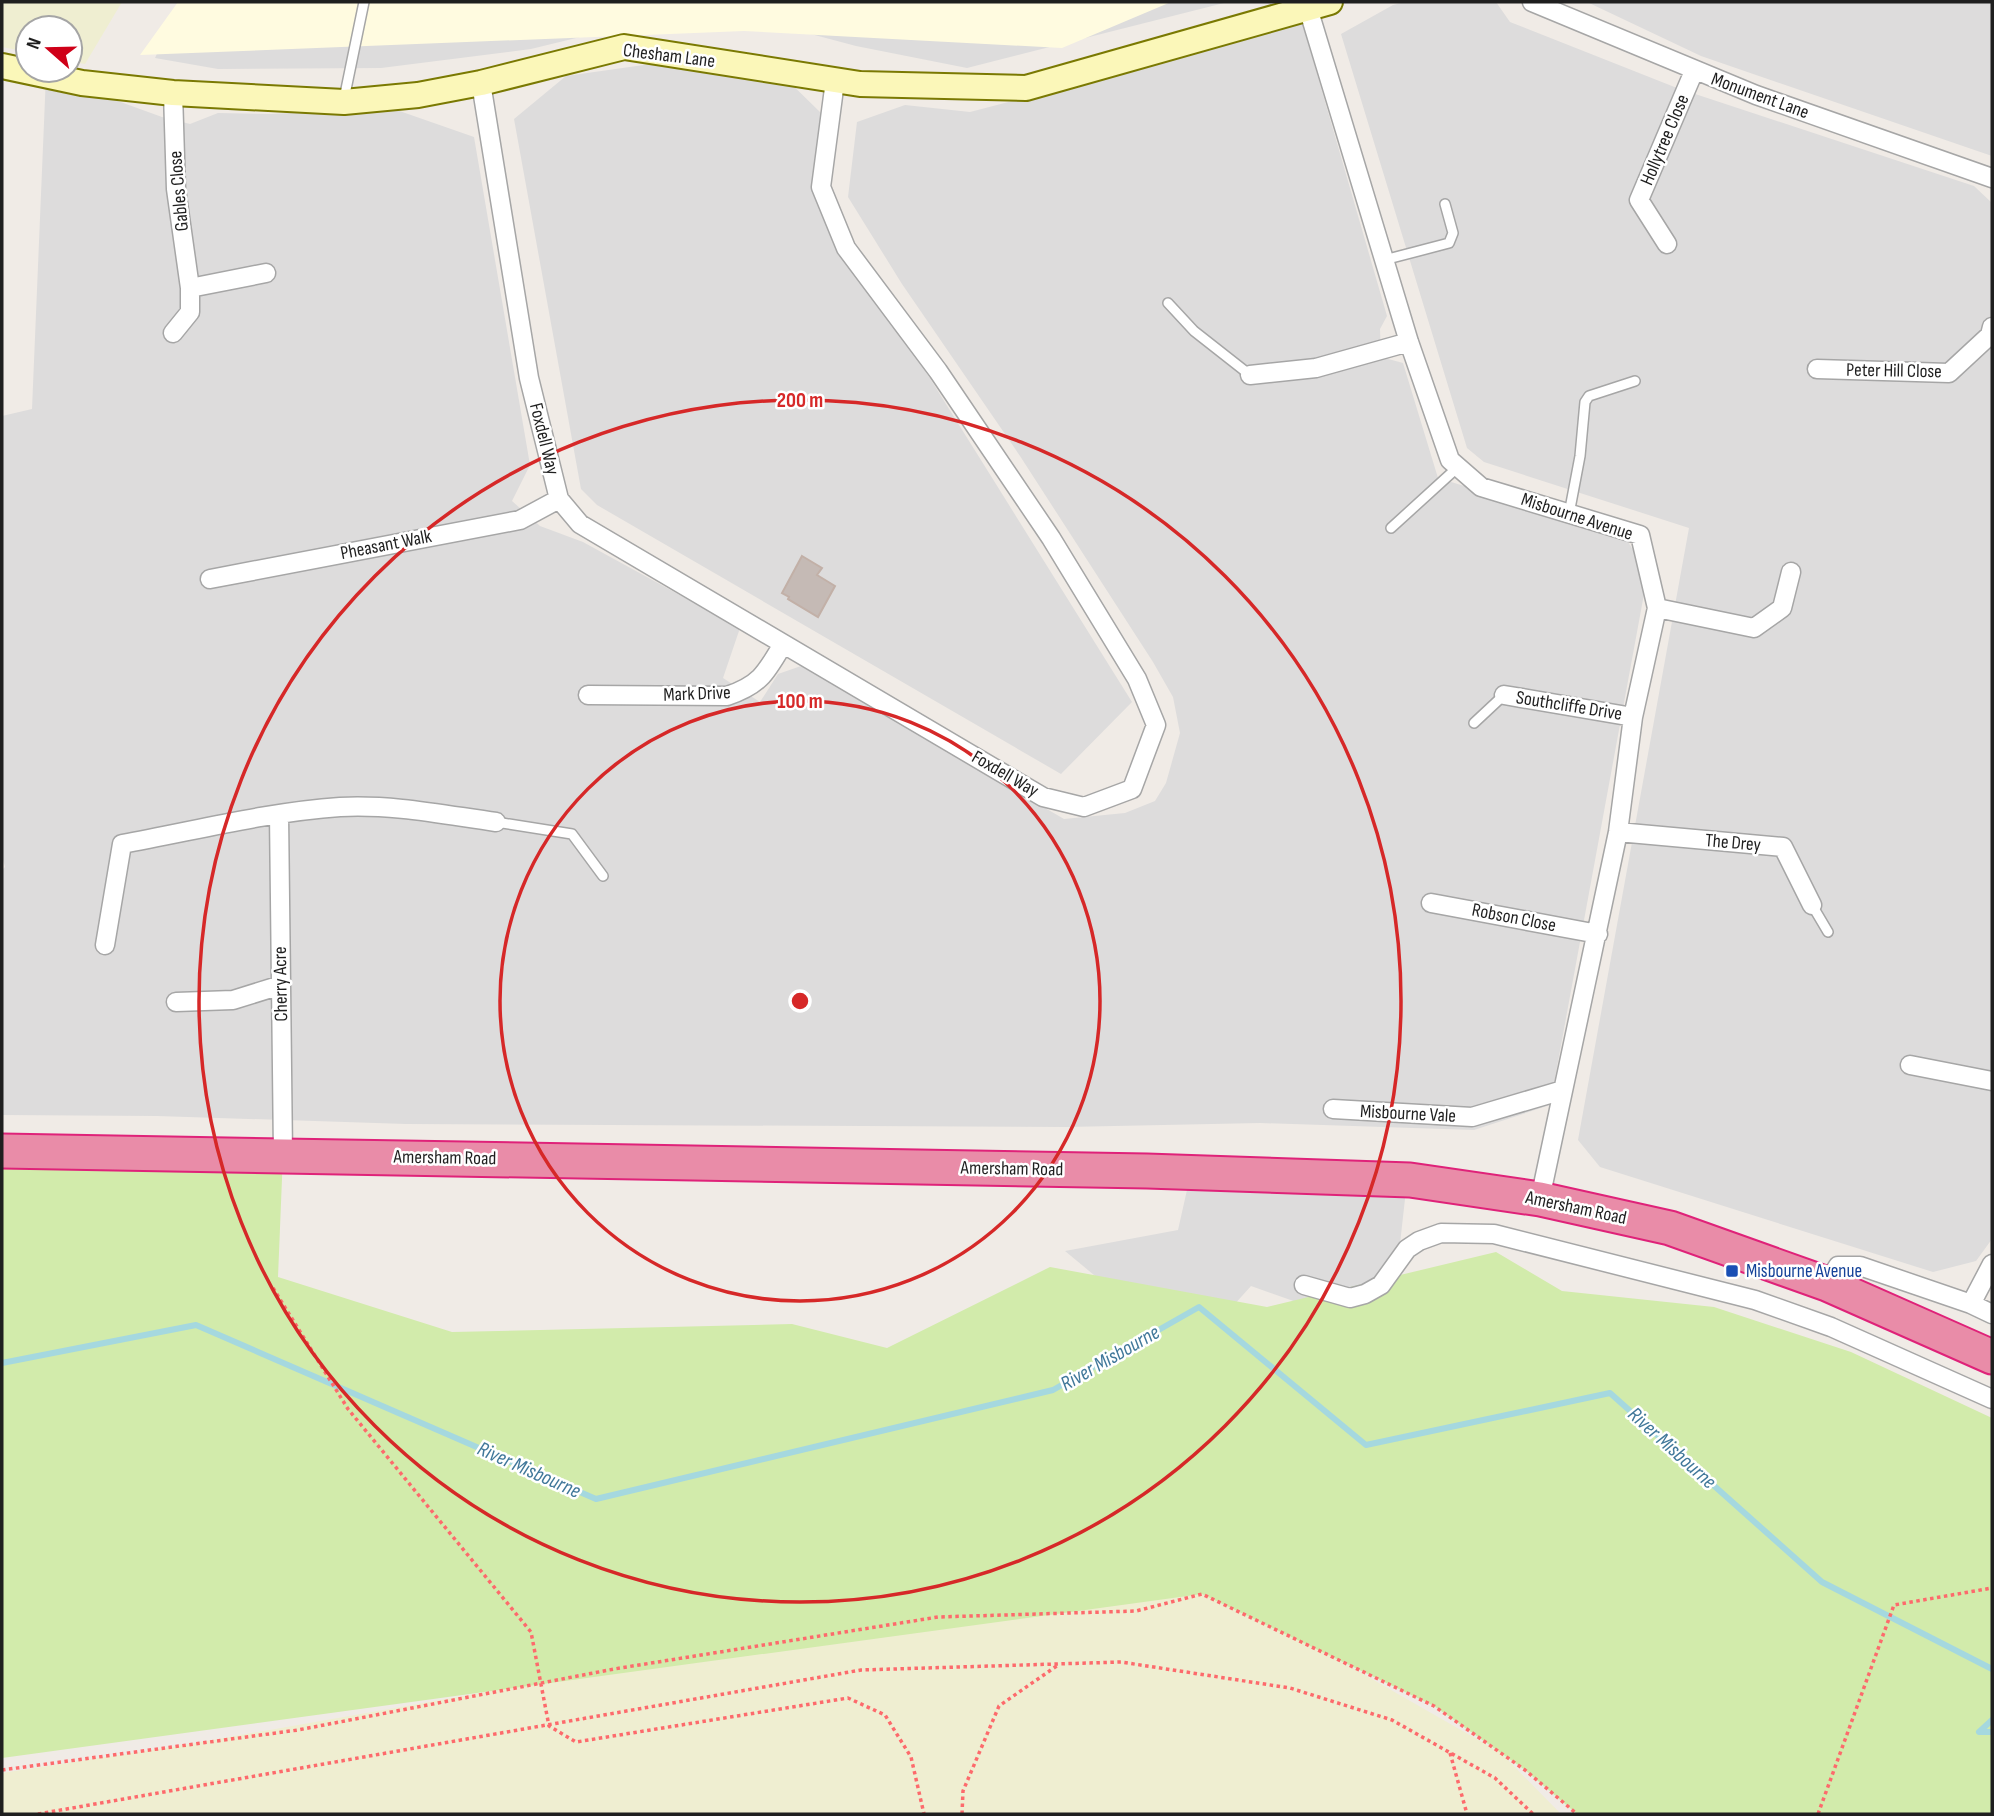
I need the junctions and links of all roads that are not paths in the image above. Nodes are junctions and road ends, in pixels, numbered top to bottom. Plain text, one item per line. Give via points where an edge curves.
1 (364, 2) edge
2 (1532, 2) edge
3 (1319, 5) edge
4 (2, 66) edge
5 (1694, 71) junction
6 (835, 80) junction
7 (481, 83) junction
8 (173, 93) junction
9 (344, 102) junction
10 (1992, 178) edge
11 (1445, 204) dead end
12 (1667, 244) dead end
13 (1384, 260) junction
14 (266, 273) dead end
15 (190, 288) junction
16 (1168, 303) dead end
17 (1992, 327) edge
18 (173, 333) dead end
19 (1409, 342) junction
20 (1817, 369) dead end
21 (1250, 376) joint
22 (1635, 381) dead end
23 (1458, 467) junction
24 (559, 499) junction
25 (1569, 514) junction
26 (1391, 528) dead end
27 (1791, 572) dead end
28 (210, 579) dead end
29 (1657, 608) junction
30 (783, 644) junction
31 (588, 695) dead end
32 (1504, 695) joint
33 (1633, 717) junction
34 (1474, 723) dead end
35 (279, 814) junction
36 (496, 822) joint
37 (1618, 832) junction
38 (603, 876) dead end
39 (1431, 903) dead end
40 (1812, 905) joint
41 (1828, 932) dead end
42 (1598, 934) junction
43 (105, 945) dead end
44 (281, 985) junction
45 (176, 1002) dead end
46 (1910, 1065) dead end
47 (1992, 1081) edge
48 (1563, 1090) junction
49 (1333, 1109) dead end
50 (2, 1151) edge
51 (283, 1154) junction
52 (1540, 1199) junction
53 (1992, 1264) edge
54 (1304, 1284) dead end
55 (1827, 1284) junction
56 (1971, 1304) junction
57 (1992, 1314) edge
58 (1992, 1357) edge
59 (1992, 1399) edge

1 - 9 lane
2 - 5 street, Monument Lane
3 - 6 street, Chesham Lane via 1026,88
3 - 13 street, Misbourne Avenue
4 - 8 street, Chesham Lane via 82,83
5 - 10 street, Monument Lane
5 - 12 street, Hollytree Close via 1639,200
6 - 7 street, Chesham Lane via 624,47
6 - 30 street, Foxdell Way via 821,187 846,248 938,370 1051,538 1137,679 1156,725 1132,789 1084,807 1043,797
7 - 9 street, Chesham Lane
7 - 24 street, Foxdell Way via 529,378
8 - 9 street, Chesham Lane
8 - 15 street, Gables Close via 176,189
11 - 13 lane via 1453,233 1449,243
13 - 19 street, Misbourne Avenue
14 - 15 street
15 - 18 street, Gables Close via 190,312
16 - 21 lane via 1194,331
17 - 20 street, Peter Hill Close via 1990,335 1949,373
19 - 21 street via 1316,368
19 - 23 street, Misbourne Avenue via 1450,460
22 - 25 lane via 1589,396 1584,402
23 - 25 street, Misbourne Avenue via 1482,487
23 - 26 lane
24 - 28 street, Pheasant Walk via 520,520
24 - 30 street, Foxdell Way via 580,524
25 - 29 street, Misbourne Avenue via 1640,535
27 - 29 street via 1782,607 1754,628
29 - 33 street, Misbourne Avenue
30 - 31 street, Mark Drive via 765,676 727,696
32 - 33 street, Southcliffe Drive
32 - 34 lane
33 - 37 street, Misbourne Avenue
35 - 36 street via 342,807
35 - 43 street via 122,844
35 - 44 street, Cherry Acre
36 - 38 lane via 572,834
37 - 40 street, The Drey via 1783,847
37 - 42 street, Misbourne Avenue
39 - 42 street, Robson Close
40 - 41 lane
42 - 48 street, Misbourne Avenue
44 - 45 street via 233,1000
44 - 51 street, Cherry Acre
46 - 47 street
48 - 49 street, Misbourne Vale via 1472,1117
48 - 52 street, Misbourne Avenue
50 - 51 highway, Amersham Road
51 - 52 highway, Amersham Road via 1410,1180
52 - 55 highway, Amersham Road via 1670,1228
53 - 56 street
54 - 59 street via 1350,1298 1381,1285 1407,1249 1419,1241 1441,1233 1494,1234 1755,1300 1831,1327
55 - 56 street via 1838,1266 1860,1266
55 - 58 highway, Amersham Road
56 - 57 street

